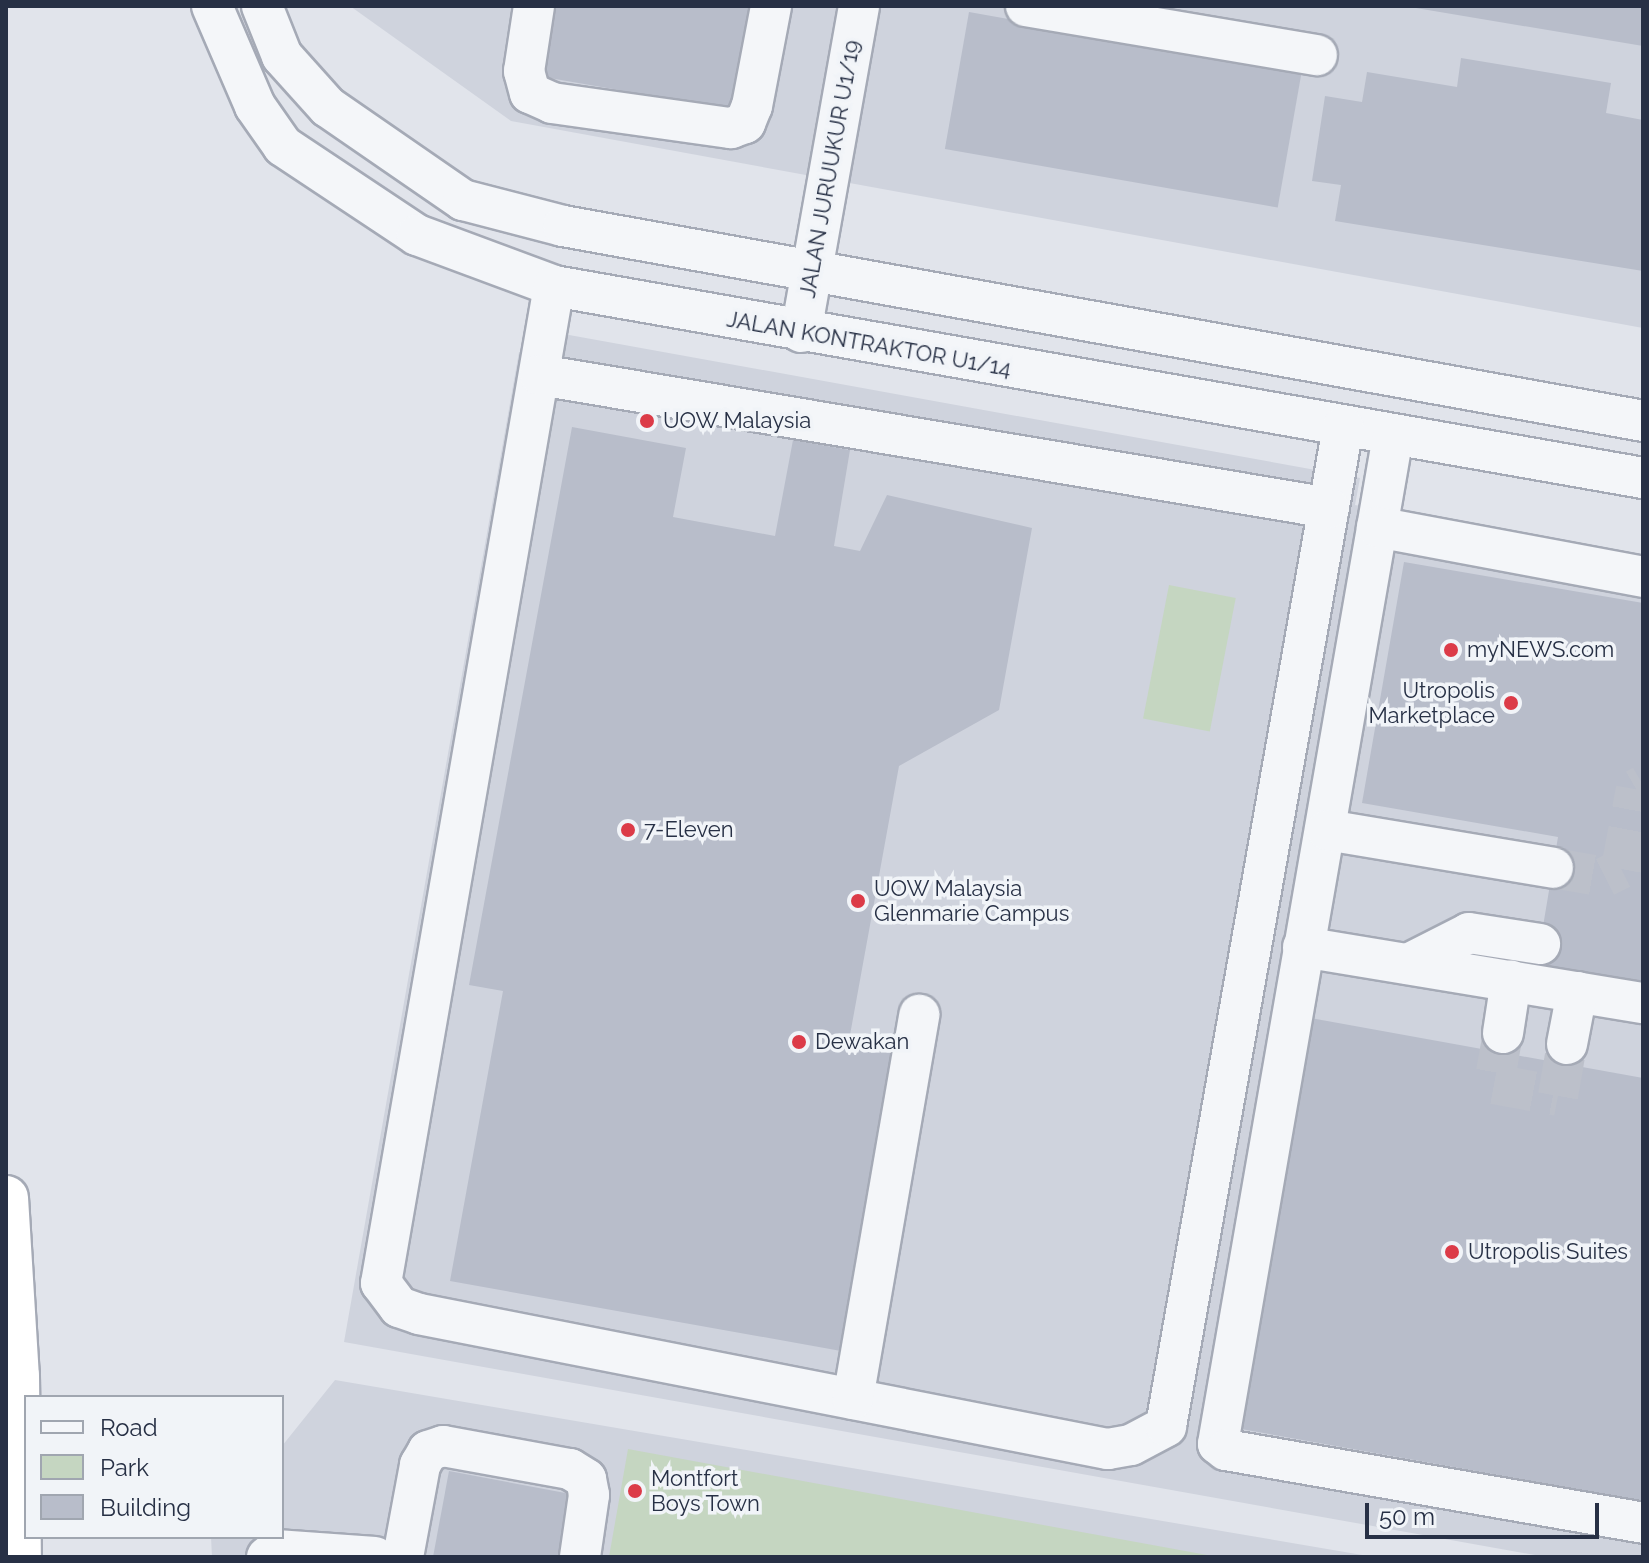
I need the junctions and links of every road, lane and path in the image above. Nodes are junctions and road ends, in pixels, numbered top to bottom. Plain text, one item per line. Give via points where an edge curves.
1 (212, 6) edge
2 (262, 6) edge
3 (534, 6) edge
4 (771, 6) edge
5 (859, 6) edge
6 (1026, 6) edge
7 (1317, 55) dead end
8 (812, 270) junction
9 (554, 286) junction
10 (801, 332) junction
11 (540, 375) junction
12 (1643, 421) edge
13 (1343, 427) junction
14 (1393, 436) junction
15 (1643, 478) edge
16 (1329, 508) junction
17 (1377, 527) junction
18 (1643, 577) edge
19 (1327, 830) junction
20 (1553, 868) tunnel mouth
21 (1540, 944) dead end
22 (1303, 947) junction
23 (1408, 964) junction
24 (1511, 981) junction
25 (1577, 992) junction
26 (1643, 1003) edge
27 (919, 1015) dead end
28 (1503, 1033) tunnel mouth
29 (1567, 1044) tunnel mouth
30 (6, 1198) edge
31 (853, 1399) junction
32 (1643, 1523) edge
33 (19, 1557) edge
34 (267, 1557) edge
35 (375, 1557) edge
36 (403, 1557) edge
37 (580, 1557) edge

1 - 9 street, JALAN KONTRAKTOR U1/14 via 255,106 283,146 417,235
2 - 8 street via 282,56 328,107 463,200 563,226
3 - 4 street via 524,71 530,93 552,103 731,128 745,123 752,106
5 - 8 street, JALAN JURUUKUR U1/19
6 - 7 street
8 - 10 street, JALAN JURUUKUR U1/19
8 - 12 street
9 - 10 street, JALAN KONTRAKTOR U1/14
9 - 11 street
10 - 13 street, JALAN KONTRAKTOR U1/14
11 - 16 street
11 - 31 street via 381,1283 399,1307 419,1314
13 - 14 street, JALAN KONTRAKTOR U1/14
13 - 16 street
14 - 15 street, JALAN KONTRAKTOR U1/14
14 - 17 street
16 - 31 street via 1166,1426 1131,1445 1108,1449
17 - 18 street
17 - 19 street
19 - 20 street
19 - 22 street
21 - 23 street via 1469,933
22 - 23 street
22 - 32 street via 1218,1444 1226,1450
23 - 24 street
24 - 25 street
24 - 28 street
25 - 26 street
25 - 29 street
27 - 31 street
30 - 33 highway via 17,1376
34 - 35 street via 276,1550
36 - 37 street via 420,1465 428,1451 443,1446 570,1469 586,1479 589,1495

